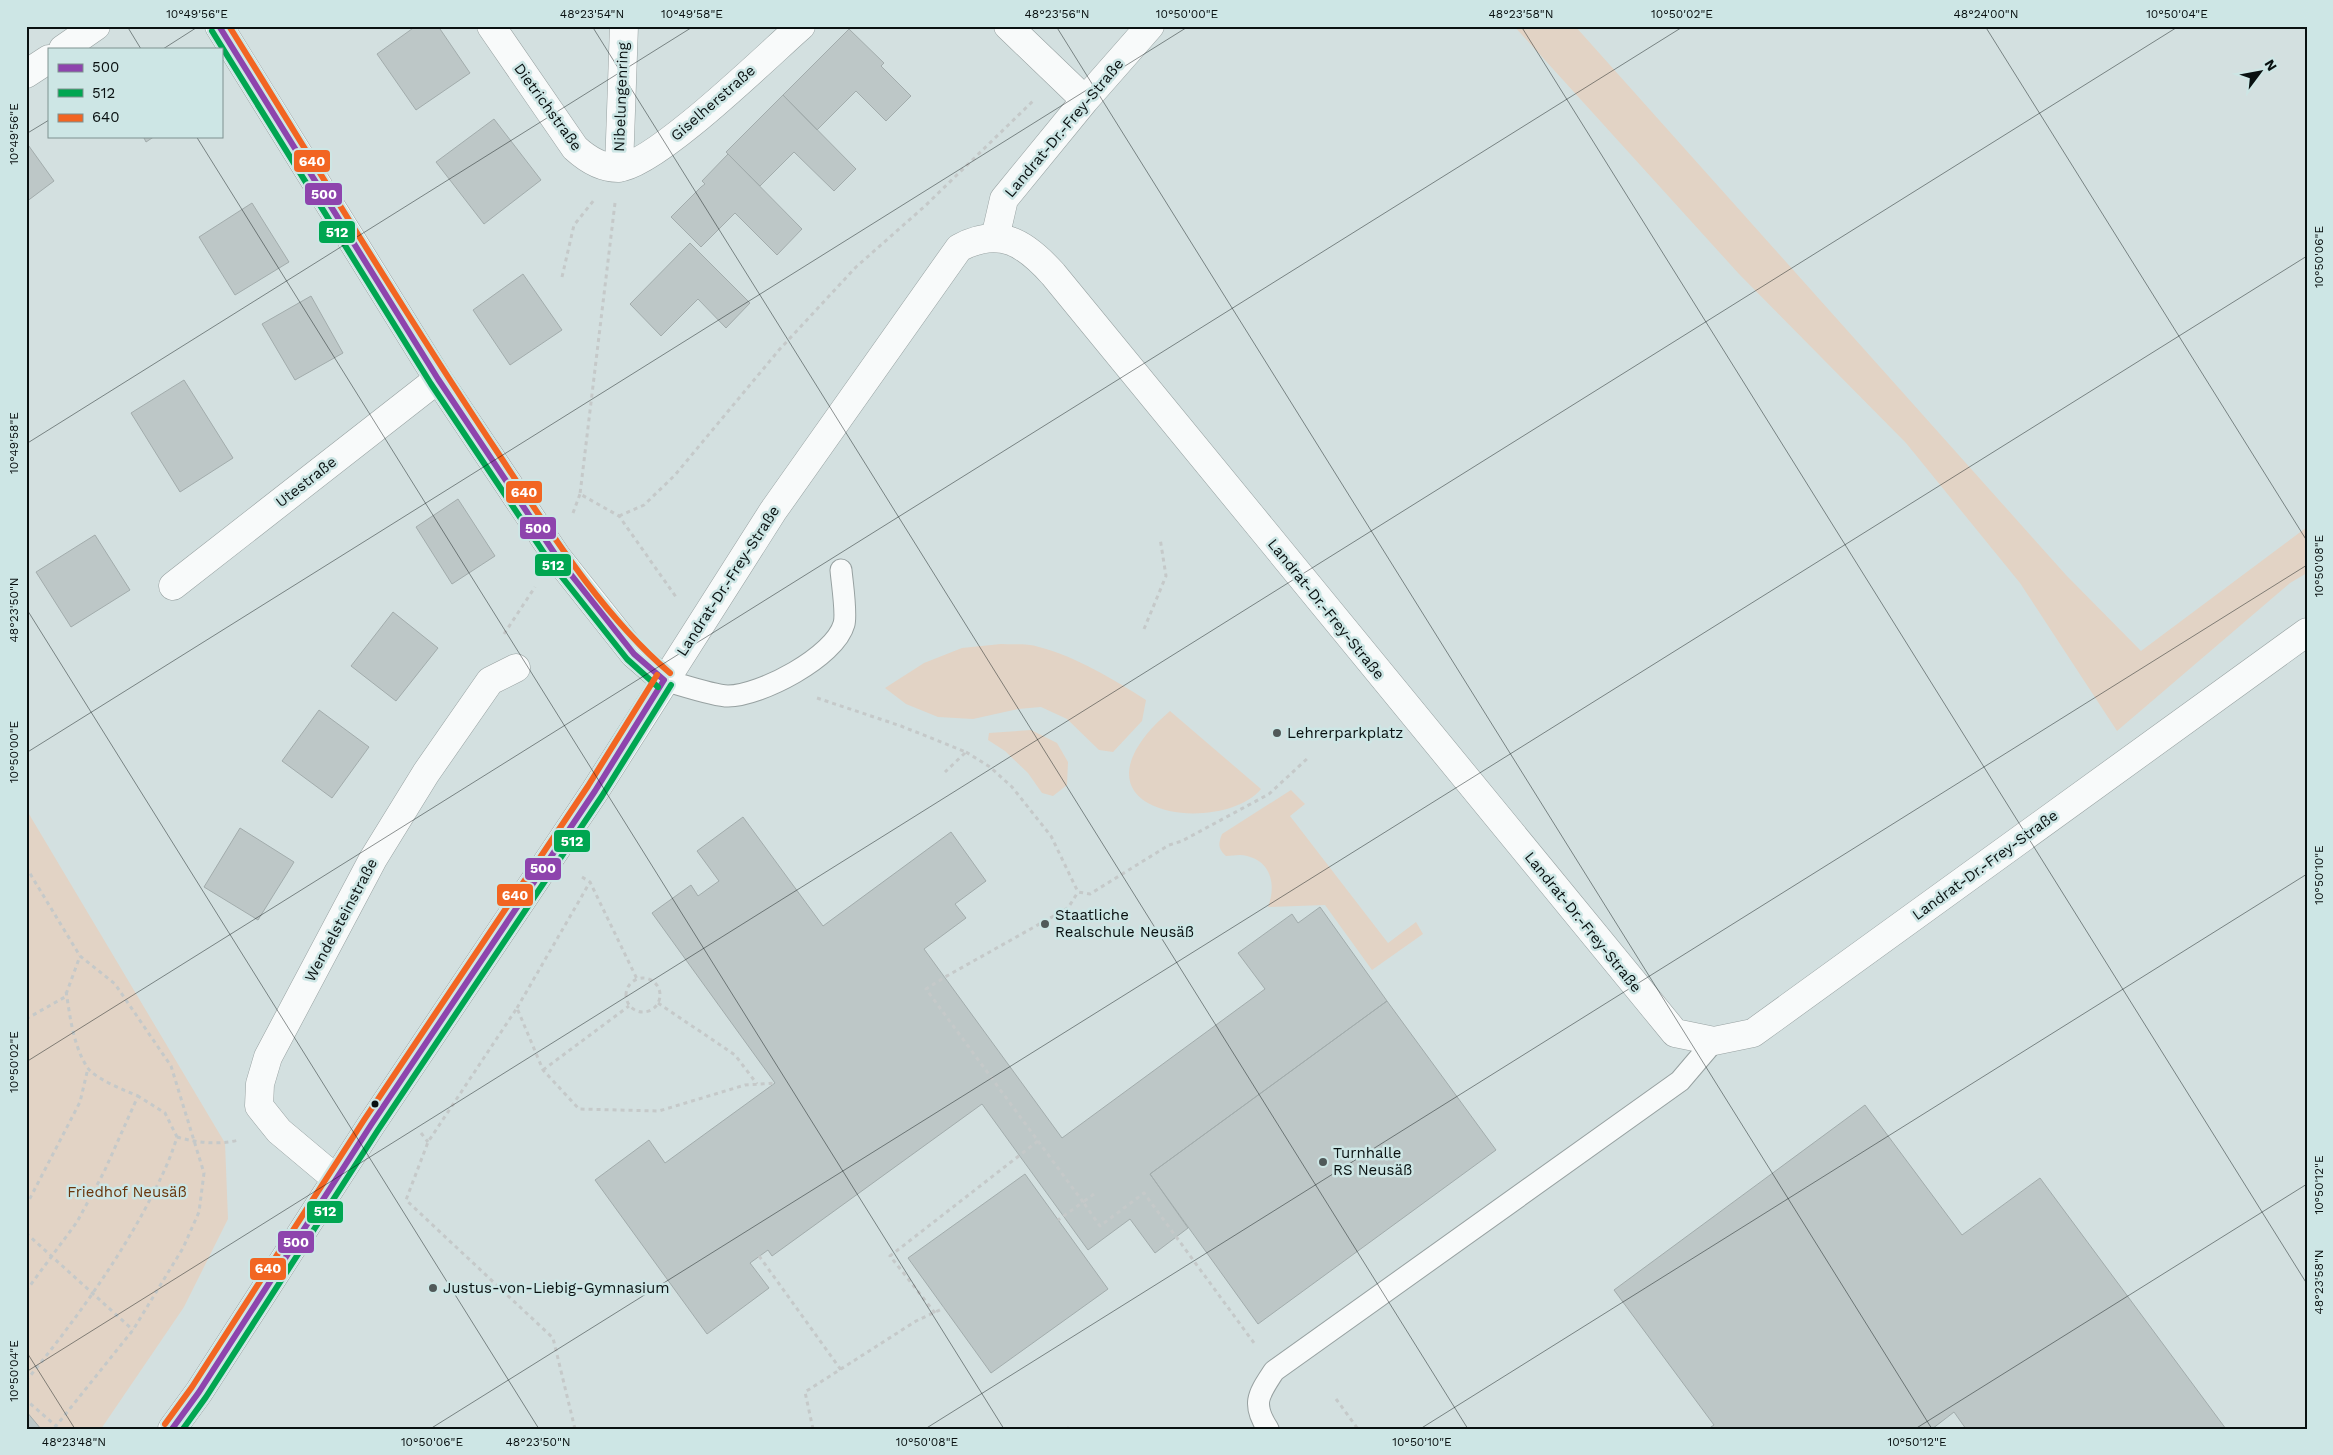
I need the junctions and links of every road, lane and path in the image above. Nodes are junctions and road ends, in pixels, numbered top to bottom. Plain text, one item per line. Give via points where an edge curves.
1 (96, 26) edge
2 (219, 26) edge
3 (491, 26) edge
4 (624, 26) edge
5 (800, 26) edge
6 (1008, 26) edge
7 (1150, 26) edge
8 (64, 48) edge
9 (48, 60) edge
10 (26, 74) edge
11 (1058, 76) junction
12 (1085, 100) junction
13 (619, 168) junction
14 (995, 238) junction
15 (562, 277) dead end
16 (438, 379) junction
17 (619, 516) junction
18 (1160, 538) dead end
19 (557, 557) junction
20 (841, 570) dead end
21 (174, 586) dead end
22 (703, 622) junction
23 (1144, 629) dead end
24 (2307, 632) edge
25 (516, 668) joint
26 (664, 680) junction
27 (774, 683) junction
28 (966, 752) junction
29 (1309, 757) dead end
30 (945, 772) dead end
31 (552, 854) junction
32 (26, 867) edge
33 (590, 882) junction
34 (1078, 892) junction
35 (80, 956) junction
36 (637, 979) junction
37 (66, 992) junction
38 (658, 1004) junction
39 (629, 1006) junction
40 (517, 1008) junction
41 (26, 1019) edge
42 (1714, 1041) junction
43 (88, 1068) junction
44 (543, 1070) junction
45 (775, 1083) dead end
46 (757, 1084) junction
47 (138, 1096) junction
48 (421, 1134) dead end
49 (177, 1137) junction
50 (248, 1138) dead end
51 (1038, 1141) junction
52 (428, 1142) junction
53 (196, 1143) junction
54 (336, 1178) junction
55 (1094, 1194) dead end
56 (1083, 1202) junction
57 (26, 1206) edge
58 (1058, 1220) dead end
59 (26, 1233) edge
60 (759, 1256) dead end
61 (52, 1257) junction
62 (26, 1291) edge
63 (92, 1295) junction
64 (944, 1308) dead end
65 (935, 1313) junction
66 (133, 1330) junction
67 (841, 1370) junction
68 (1274, 1371) junction
69 (26, 1381) edge
70 (1336, 1399) dead end
71 (26, 1400) edge
72 (182, 1425) edge
73 (1072, 1427) dead end
74 (575, 1429) edge
75 (813, 1429) edge
76 (1065, 1429) edge
77 (1268, 1429) edge
78 (1358, 1429) edge

1 - 8 street
2 - 16 street
3 - 13 street, Dietrichstraße via 575,148 589,161
4 - 13 street, Nibelungenring
5 - 13 street, Giselherstraße via 692,123 650,155
6 - 11 street
7 - 12 street, Landrat-Dr.-Frey-Straße
9 - 10 street
11 - 12 street
11 - 17 path via 925,206 856,267 780,350 675,475 644,505
12 - 14 street, Landrat-Dr.-Frey-Straße via 1004,199
13 - 15 path via 574,225
13 - 17 path via 580,494
14 - 22 street, Landrat-Dr.-Frey-Straße via 973,241 959,248 773,511
14 - 42 street, Landrat-Dr.-Frey-Straße via 1008,239 1034,253 1071,295 1675,1033
16 - 19 street
16 - 21 street, Utestraße
17 - 22 path via 673,594
18 - 23 path via 1166,576
19 - 25 path via 501,637
19 - 26 street via 634,654
20 - 27 lane via 844,624 828,649
22 - 26 street, Landrat-Dr.-Frey-Straße
24 - 42 street, Landrat-Dr.-Frey-Straße via 1753,1033
25 - 54 street, Wendelsteinstraße via 490,681 426,774 373,859 268,1057 260,1084 259,1106 279,1131
26 - 27 lane via 727,696
26 - 31 street, Landrat-Dr.-Frey-Straße
27 - 28 path
28 - 30 path
28 - 34 path via 1012,786 1050,836
29 - 34 path via 1269,794 1182,841 1169,844 1090,894
31 - 33 path
31 - 54 street, Landrat-Dr.-Frey-Straße
32 - 35 path
33 - 36 path
33 - 40 path
34 - 51 path via 1068,908 926,989
35 - 37 path
35 - 53 path via 115,984 171,1066
36 - 38 path via 654,982 660,992
36 - 39 path via 626,990
37 - 41 path via 65,996
37 - 43 path via 72,1030
38 - 39 path via 644,1012
38 - 46 path via 735,1055
39 - 44 path
40 - 44 path
40 - 52 path
42 - 68 lane via 1680,1082
43 - 47 path via 112,1085
43 - 57 path via 80,1102
44 - 46 path via 579,1109 659,1111
45 - 46 path
47 - 49 path via 166,1114
47 - 61 path via 104,1172 77,1222
48 - 52 path
49 - 53 path
49 - 63 path via 164,1173 127,1243
50 - 53 path via 225,1143
51 - 56 path
51 - 65 path via 890,1256
52 - 74 path via 406,1200 553,1338
53 - 66 path via 204,1173 199,1212 183,1248
54 - 72 street, Landrat-Dr.-Frey-Straße via 199,1392
55 - 56 path
56 - 58 path
56 - 68 path via 1100,1226 1144,1193
59 - 61 path
60 - 67 path
61 - 62 path
61 - 63 path
63 - 66 path
63 - 69 path
64 - 65 path
65 - 67 path via 916,1321
66 - 71 path via 56,1426
67 - 75 path via 805,1392
68 - 77 lane via 1258,1396
70 - 78 path
73 - 76 path

